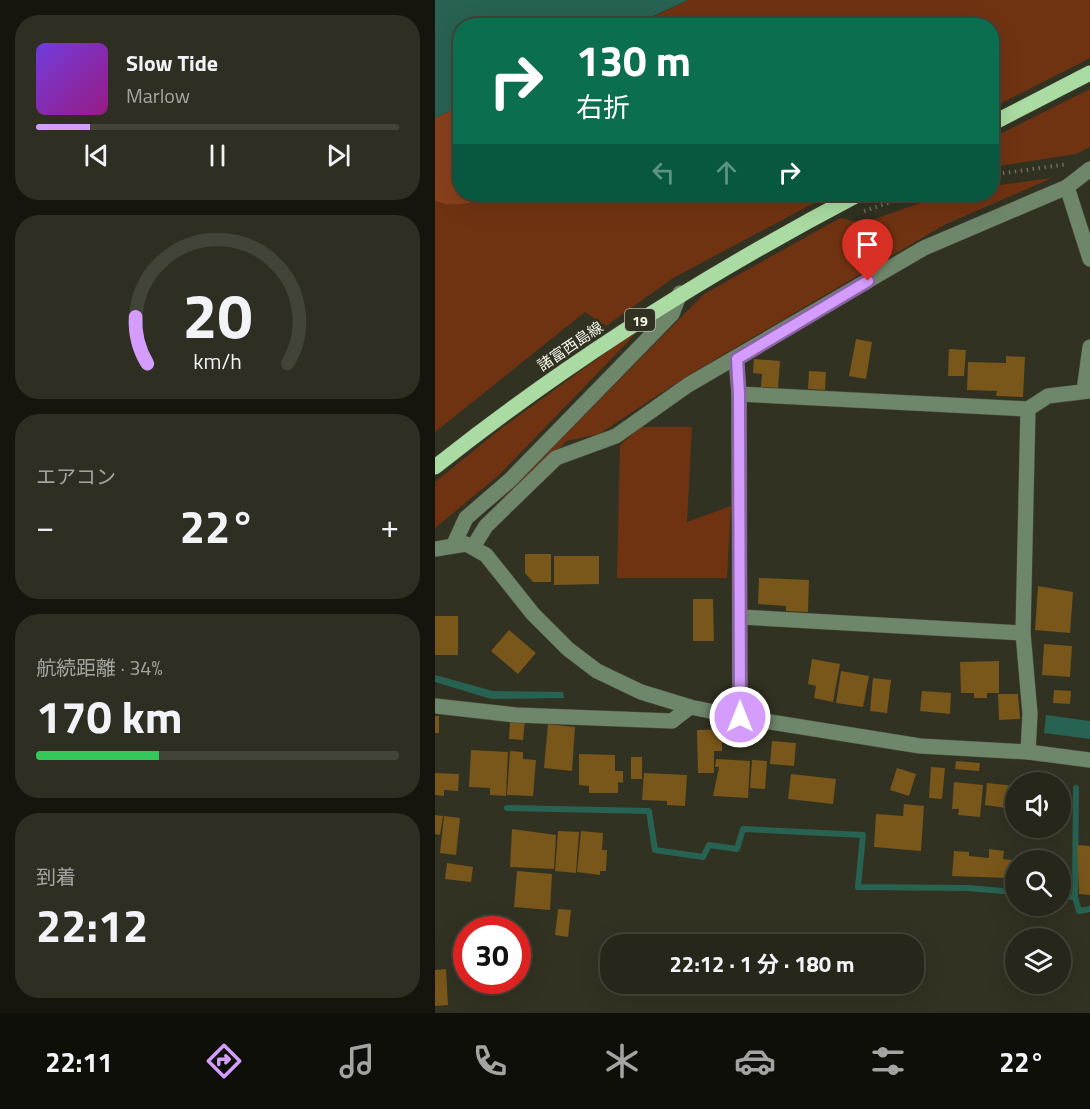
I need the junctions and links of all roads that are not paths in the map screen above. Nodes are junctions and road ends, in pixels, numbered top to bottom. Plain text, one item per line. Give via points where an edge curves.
1 (1090, 73) edge
2 (999, 120) edge
3 (1090, 169) edge
4 (1067, 187) junction
5 (846, 201) edge
6 (1090, 259) edge
7 (680, 294) junction
8 (1090, 347) edge
9 (737, 359) junction
10 (1087, 391) edge
11 (739, 394) junction
12 (1028, 409) junction
13 (435, 467) edge
14 (454, 544) junction
15 (473, 547) junction
16 (435, 549) edge
17 (740, 617) junction
18 (1023, 633) junction
19 (435, 706) edge
20 (690, 707) junction
21 (740, 717) junction
22 (1028, 752) junction
23 (1090, 760) edge

1 - 2 main road
3 - 4 street
4 - 6 street
4 - 9 street via 924,248
5 - 7 main road, 諸富西島線 / 19
7 - 13 main road, 諸富西島線 / 19 via 501,415
7 - 14 street via 672,314 510,480 467,518
8 - 10 street
9 - 11 street
9 - 15 street via 688,386 616,436 556,458 486,526
10 - 12 street via 1048,396
11 - 12 street
11 - 17 street
12 - 18 street
14 - 15 street
14 - 16 street
15 - 20 street via 486,555 533,614 568,649 597,671 641,692
17 - 18 street
17 - 21 street
18 - 22 street via 1030,714
19 - 20 street via 516,715 672,721
20 - 21 street
21 - 22 street via 920,746
22 - 23 street

